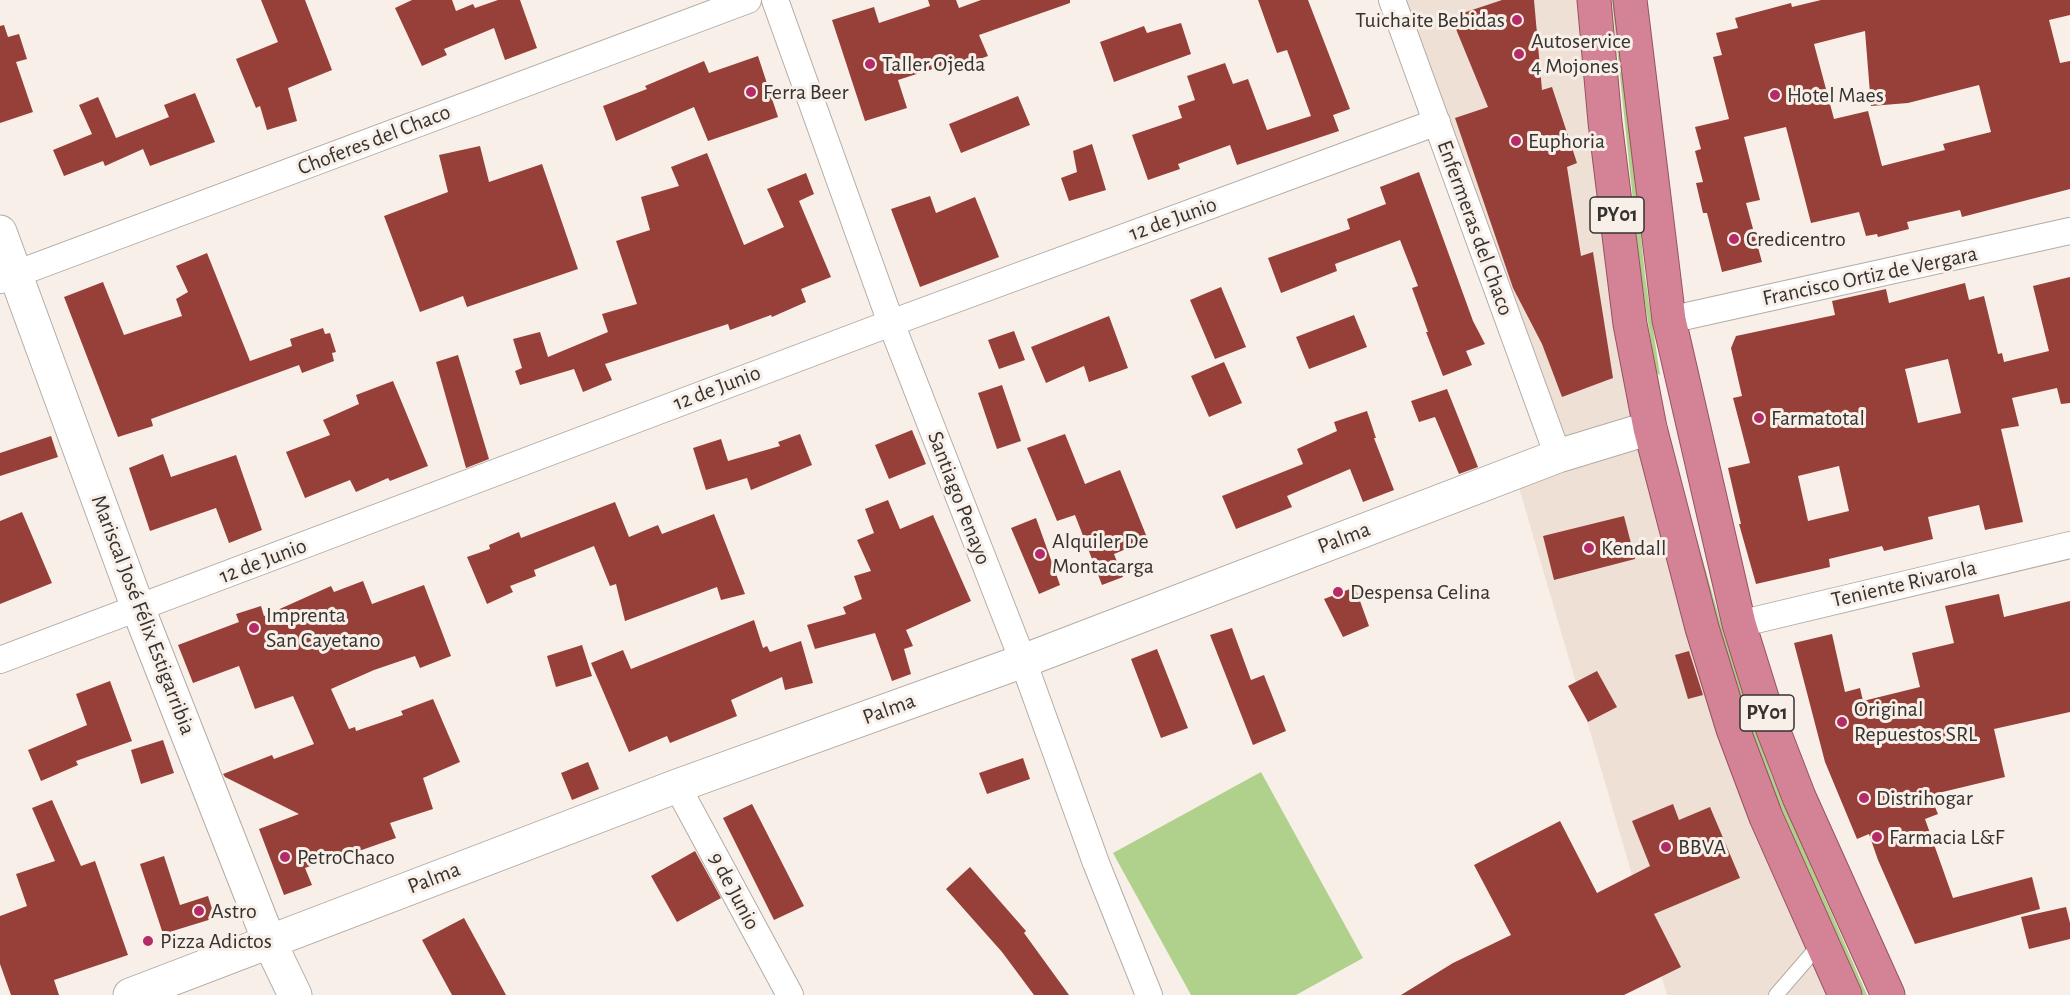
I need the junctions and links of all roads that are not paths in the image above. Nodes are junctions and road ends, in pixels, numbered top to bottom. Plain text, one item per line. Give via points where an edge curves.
1 (748, 0) edge
2 (775, 0) edge
3 (1392, 0) edge
4 (1594, 0) edge
5 (1630, 0) edge
6 (1437, 122) junction
7 (2070, 231) edge
8 (0, 232) edge
9 (8, 277) edge
10 (1669, 320) junction
11 (891, 323) junction
12 (1650, 428) junction
13 (1558, 456) junction
14 (2070, 544) edge
15 (138, 608) junction
16 (1739, 624) junction
17 (0, 660) edge
18 (1023, 661) junction
19 (677, 786) junction
20 (269, 941) junction
21 (1821, 943) junction
22 (130, 995) edge
23 (295, 995) edge
24 (790, 995) edge
25 (1149, 995) edge
26 (1776, 995) edge
27 (1845, 995) edge
28 (1888, 995) edge

1 - 9 street, Choferes del Chaco
2 - 11 street, Santiago Penayo
3 - 6 street, Enfermeras del Chaco
4 - 12 highway, PY01 via 1630,324
5 - 10 highway, PY01
6 - 11 street, 12 de Junio
6 - 13 street, Enfermeras del Chaco
7 - 10 street, Francisco Ortiz de Vergara
8 - 9 street, Mariscal José Félix Estigarribia
9 - 15 street, Mariscal José Félix Estigarribia
10 - 16 highway, PY01
11 - 15 street, 12 de Junio
11 - 18 street, Santiago Penayo
12 - 13 street, Palma
12 - 21 highway, PY01 via 1732,729
13 - 18 street, Palma
14 - 16 street, Teniente Rivarola
15 - 17 street, 12 de Junio
15 - 20 street, Mariscal José Félix Estigarribia
16 - 28 highway, PY01 via 1767,714 1799,797
18 - 19 street, Palma
18 - 25 street, Santiago Penayo
19 - 20 street, Palma
19 - 24 street, 9 de Junio
20 - 22 street, Palma
20 - 23 street, Mariscal José Félix Estigarribia
21 - 26 lane
21 - 27 highway, PY01

